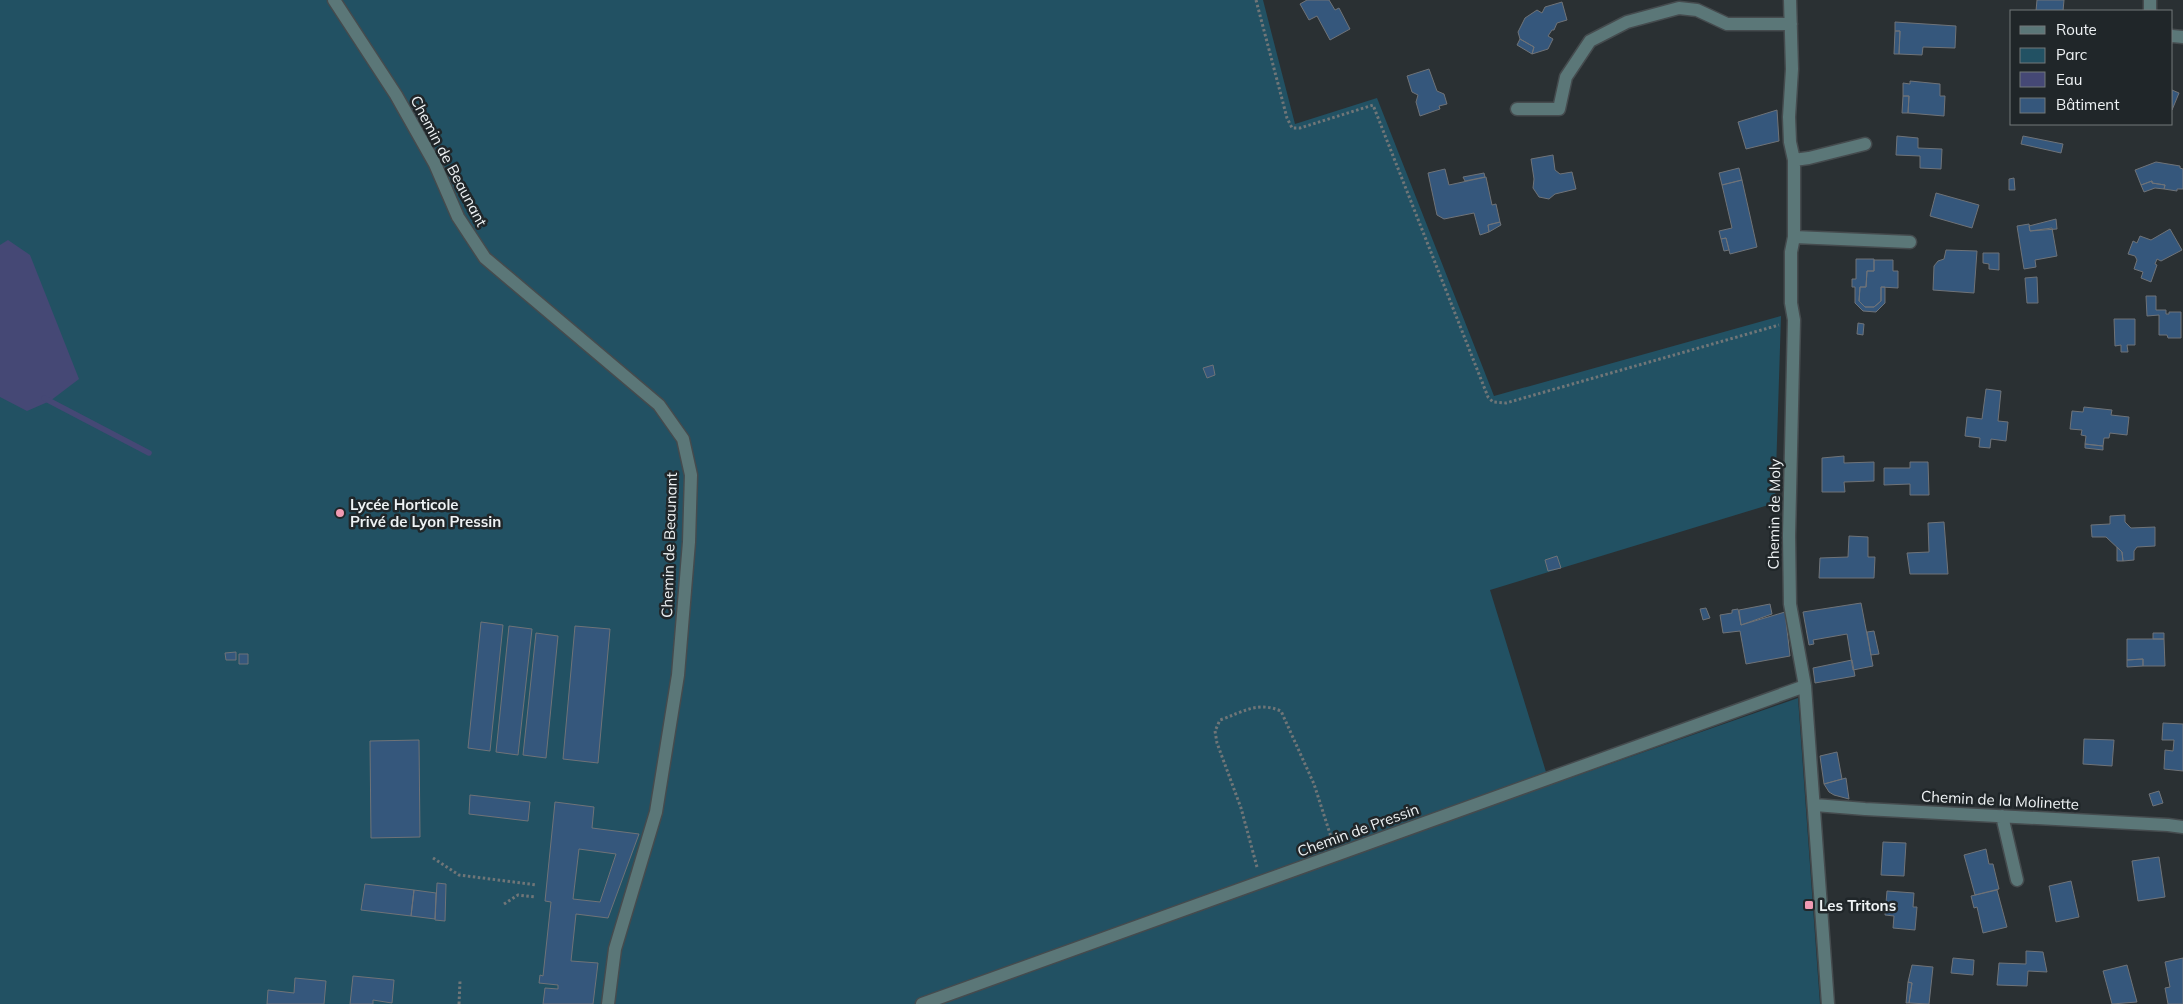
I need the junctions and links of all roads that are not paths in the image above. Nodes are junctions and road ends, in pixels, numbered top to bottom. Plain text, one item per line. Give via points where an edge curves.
1 (334, 0) edge
2 (1790, 0) edge
3 (1791, 24) junction
4 (1517, 109) dead end
5 (1865, 144) dead end
6 (1794, 160) junction
7 (1794, 237) junction
8 (1910, 242) dead end
9 (1805, 686) junction
10 (1815, 804) junction
11 (2002, 816) junction
12 (2183, 827) edge
13 (2017, 880) dead end
14 (608, 1004) edge
15 (922, 1004) edge
16 (1828, 1004) edge

1 - 14 street, Chemin de Beaunant via 396,95 435,164 458,217 485,258 659,405 683,439 691,474 678,675 656,812 615,949
2 - 3 street, Chemin de Moly
3 - 4 street via 1727,24 1697,10 1679,8 1628,22 1590,41 1566,77 1559,109
3 - 6 street, Chemin de Moly via 1789,117
5 - 6 street
6 - 7 street, Chemin de Moly
7 - 8 street
7 - 9 street, Chemin de Moly via 1791,261 1794,320 1788,536 1790,604
9 - 10 street, Chemin de Moly
9 - 15 street, Chemin de Pressin
10 - 11 street, Chemin de la Molinette via 1865,810
10 - 16 street, Chemin de Moly
11 - 12 street, Chemin de la Molinette
11 - 13 street

